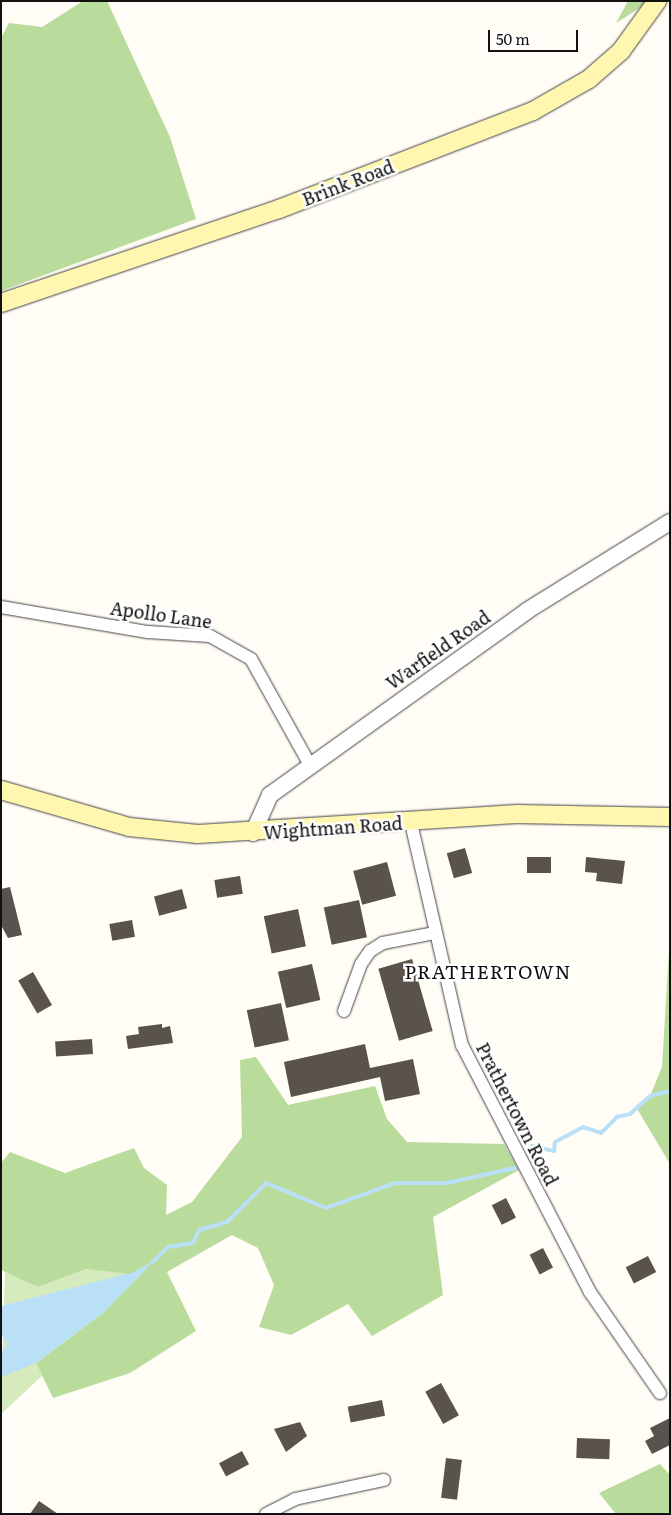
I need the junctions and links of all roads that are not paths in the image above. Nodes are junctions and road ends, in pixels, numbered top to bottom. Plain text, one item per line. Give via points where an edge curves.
1 (657, 1) edge
2 (1, 303) edge
3 (670, 522) edge
4 (1, 607) edge
5 (310, 765) junction
6 (1, 790) edge
7 (670, 817) edge
8 (411, 823) junction
9 (253, 833) junction
10 (435, 933) junction
11 (344, 1011) dead end
12 (660, 1393) dead end
13 (384, 1480) dead end
14 (266, 1514) edge

1 - 2 main road, Brink Road via 615,56 588,79 533,110 279,209
3 - 5 street, Warfield Road via 528,610
4 - 5 street, Apollo Lane via 148,632 210,636 251,659
5 - 9 street, Warfield Road via 270,795
6 - 9 main road, Wightman Road via 129,827
7 - 8 main road, Wightman Road via 517,814
8 - 9 main road, Wightman Road
8 - 10 street, Prathertown Road
10 - 11 street via 383,943 370,951
10 - 12 street, Prathertown Road via 454,1017 478,1081 590,1292
13 - 14 street via 295,1499

